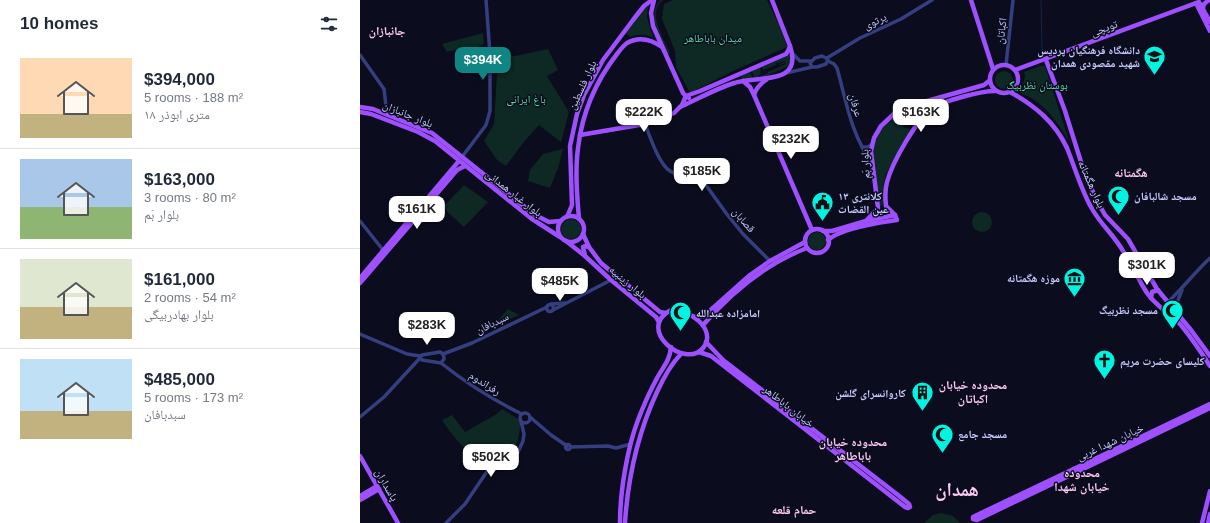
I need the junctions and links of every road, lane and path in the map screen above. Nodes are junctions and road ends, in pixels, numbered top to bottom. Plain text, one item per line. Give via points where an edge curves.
1 (486, 0) edge
2 (653, 0) edge
3 (772, 0) edge
4 (932, 0) edge
5 (971, 0) edge
6 (1014, 0) edge
7 (1209, 0) edge
8 (1199, 1) edge
9 (1203, 8) junction
10 (1210, 22) edge
11 (1210, 31) edge
12 (620, 37) junction
13 (626, 43) junction
14 (790, 46) junction
15 (662, 48) junction
16 (793, 54) junction
17 (360, 55) edge
18 (827, 59) junction
19 (1046, 60) junction
20 (811, 62) junction
21 (1006, 65) junction
22 (812, 66) junction
23 (993, 69) junction
24 (1015, 70) junction
25 (783, 73) junction
26 (771, 78) junction
27 (743, 81) junction
28 (989, 82) junction
29 (995, 91) junction
30 (1010, 92) junction
31 (754, 95) junction
32 (686, 96) junction
33 (696, 99) junction
34 (360, 107) edge
35 (680, 107) junction
36 (360, 112) edge
37 (387, 115) junction
38 (645, 124) junction
39 (580, 136) junction
40 (872, 144) junction
41 (862, 146) junction
42 (462, 159) junction
43 (872, 163) junction
44 (465, 166) junction
45 (886, 206) junction
46 (878, 208) junction
47 (566, 217) junction
48 (896, 217) junction
49 (579, 218) junction
50 (360, 221) edge
51 (866, 221) junction
52 (560, 222) junction
53 (812, 230) junction
54 (823, 231) junction
55 (583, 234) junction
56 (560, 237) junction
57 (828, 240) junction
58 (566, 241) junction
59 (805, 242) junction
60 (589, 247) junction
61 (808, 248) junction
62 (385, 252) junction
63 (585, 256) junction
64 (1210, 258) edge
65 (770, 261) junction
66 (752, 276) junction
67 (360, 278) edge
68 (611, 280) junction
69 (360, 283) edge
70 (1183, 288) junction
71 (1158, 290) junction
72 (1151, 298) junction
73 (568, 302) junction
74 (1168, 302) junction
75 (549, 306) junction
76 (656, 309) junction
77 (1174, 310) junction
78 (666, 313) junction
79 (652, 314) junction
80 (1169, 315) junction
81 (694, 317) junction
82 (659, 322) junction
83 (703, 325) junction
84 (360, 334) edge
85 (706, 342) junction
86 (671, 347) junction
87 (699, 352) junction
88 (443, 354) junction
89 (682, 354) junction
90 (1208, 356) edge
91 (420, 357) junction
92 (441, 363) junction
93 (1210, 366) edge
94 (1210, 404) edge
95 (1210, 408) edge
96 (360, 417) edge
97 (530, 417) junction
98 (521, 418) junction
99 (528, 422) junction
100 (539, 425) junction
101 (524, 434) junction
102 (631, 444) junction
103 (360, 456) edge
104 (378, 488) junction
105 (1210, 491) edge
106 (360, 496) edge
107 (360, 500) edge
108 (1210, 514) edge
109 (398, 523) edge
110 (446, 523) edge
111 (620, 523) edge
112 (626, 523) edge
113 (1202, 523) edge
114 (1208, 523) edge

1 - 42 street via 490,54 490,112 486,125
2 - 12 main road, بلوار فلسطین via 644,6
2 - 15 main road via 651,20
3 - 14 main road
4 - 18 street, پرتوی via 901,19 860,38
5 - 23 main road
6 - 21 street, اکباتان
7 - 9 main road
8 - 9 main road
8 - 11 main road
8 - 19 main road, توپچی
9 - 10 main road
12 - 13 main road via 627,38
12 - 47 main road, بلوار فلسطین via 592,77 577,114 570,146 572,205
13 - 15 main road via 645,39
13 - 39 main road, بلوار فلسطین via 599,81 584,116
14 - 16 main road
14 - 32 main road via 786,54
15 - 32 main road
16 - 20 street via 800,61
16 - 25 main road via 792,66
17 - 37 street via 384,89
18 - 20 street, پرتوی via 818,57
18 - 22 street, پرتوی via 822,66
18 - 41 street, عرفان via 837,68 854,130
19 - 24 main road, توپچی
19 - 71 main road, بلوار هگمتانه via 1092,192 1105,215 1128,239
20 - 22 street
21 - 23 main road
21 - 24 main road
22 - 25 street, پرتوی
23 - 28 main road
24 - 30 main road via 1018,82
25 - 26 main road
26 - 27 main road
26 - 31 main road via 759,85
27 - 31 main road
27 - 33 main road
28 - 29 main road
28 - 40 main road, بلوار بَم via 896,112 881,126
29 - 30 main road via 1002,94
29 - 45 main road, بلوار بَم via 986,91 941,104 923,116 889,174
30 - 72 main road, بلوار هگمتانه via 1029,102 1058,132 1092,209 1103,227 1123,250 1137,278
31 - 53 main road
32 - 33 main road
32 - 35 main road
33 - 35 main road
34 - 37 main road, بلوار جانبازان
35 - 38 main road via 674,113
36 - 42 main road, بلوار جانبازان via 418,132
37 - 42 main road, بلوار جانبازان via 432,133
38 - 39 main road
38 - 65 street, قصابان via 656,153 669,171 703,181 743,234
39 - 49 main road, بلوار فلسطین via 576,170
40 - 41 street via 868,147
40 - 43 main road, بلوار بَم
41 - 43 street, عرفان
42 - 44 main road, بلوار غبار همدانی
42 - 52 main road, بلوار غبار همدانی via 535,215 549,222
42 - 62 main road
43 - 46 main road, بلوار بَم
44 - 56 main road, بلوار غبار همدانی via 532,219
44 - 62 main road via 458,170
45 - 46 main road via 882,210
45 - 48 main road
46 - 51 main road
47 - 49 main road
47 - 52 main road
48 - 51 main road
48 - 57 main road via 848,231
49 - 55 main road via 584,226
50 - 62 street
51 - 54 main road via 832,231
52 - 56 main road
53 - 54 main road
53 - 59 main road
54 - 57 main road
55 - 58 main road via 574,242
55 - 60 main road, بلوار زینبیه
56 - 58 main road
57 - 61 main road via 821,252 814,252
58 - 63 main road, بلوار زینبیه
59 - 61 main road
59 - 65 main road
60 - 63 main road via 583,247
60 - 76 main road, بلوار زینبیه via 601,263
61 - 66 main road
62 - 67 main road
62 - 69 main road
63 - 68 main road, بلوار زینبیه
64 - 70 street
65 - 66 main road
66 - 81 main road via 704,316
66 - 83 main road
68 - 73 street, سبدبافان
68 - 79 main road, بلوار زینبیه
70 - 74 street
70 - 77 street
71 - 72 main road via 1152,292
71 - 74 main road, بلوار هگمتانه
72 - 80 main road, بلوار هگمتانه
73 - 75 street, سبدبافان
73 - 75 street, سبدبافان via 549,311
74 - 77 main road, بلوار هگمتانه
75 - 88 street, سبدبافان
76 - 78 main road, بلوار زینبیه
76 - 79 main road
77 - 80 street
77 - 90 main road, بلوار هگمتانه via 1192,330
78 - 81 main road via 683,310
78 - 82 main road
79 - 82 main road, بلوار زینبیه
80 - 90 main road, بلوار هگمتانه
81 - 83 main road
82 - 86 main road via 661,339
83 - 85 main road via 706,330
84 - 91 street
85 - 87 main road
85 - 87 main road, خیابان باباطاهر via 723,360 906,505 711,356
86 - 89 main road
86 - 102 main road via 670,356 647,400
87 - 89 main road
88 - 91 street, سبدبافان via 440,352
88 - 92 street via 444,359
89 - 112 main road via 676,359 662,383 643,423 630,473
90 - 93 main road, بلوار هگمتانه
91 - 92 street via 422,360
91 - 96 street via 384,397
92 - 98 street, رفراندوم via 464,381 514,410
94 - 95 main road, خیابان شهدا غربی via 976,518
97 - 98 street via 526,413
97 - 99 street
97 - 100 street
98 - 99 street via 524,423
98 - 101 street
99 - 100 street
99 - 101 street
100 - 102 street via 569,450 571,447 616,448
101 - 110 street via 515,459 488,470 464,504
102 - 111 main road via 622,492
103 - 104 main road, پاسداران
104 - 106 main road
104 - 107 main road
104 - 109 main road, پاسداران
105 - 113 main road
108 - 114 main road

